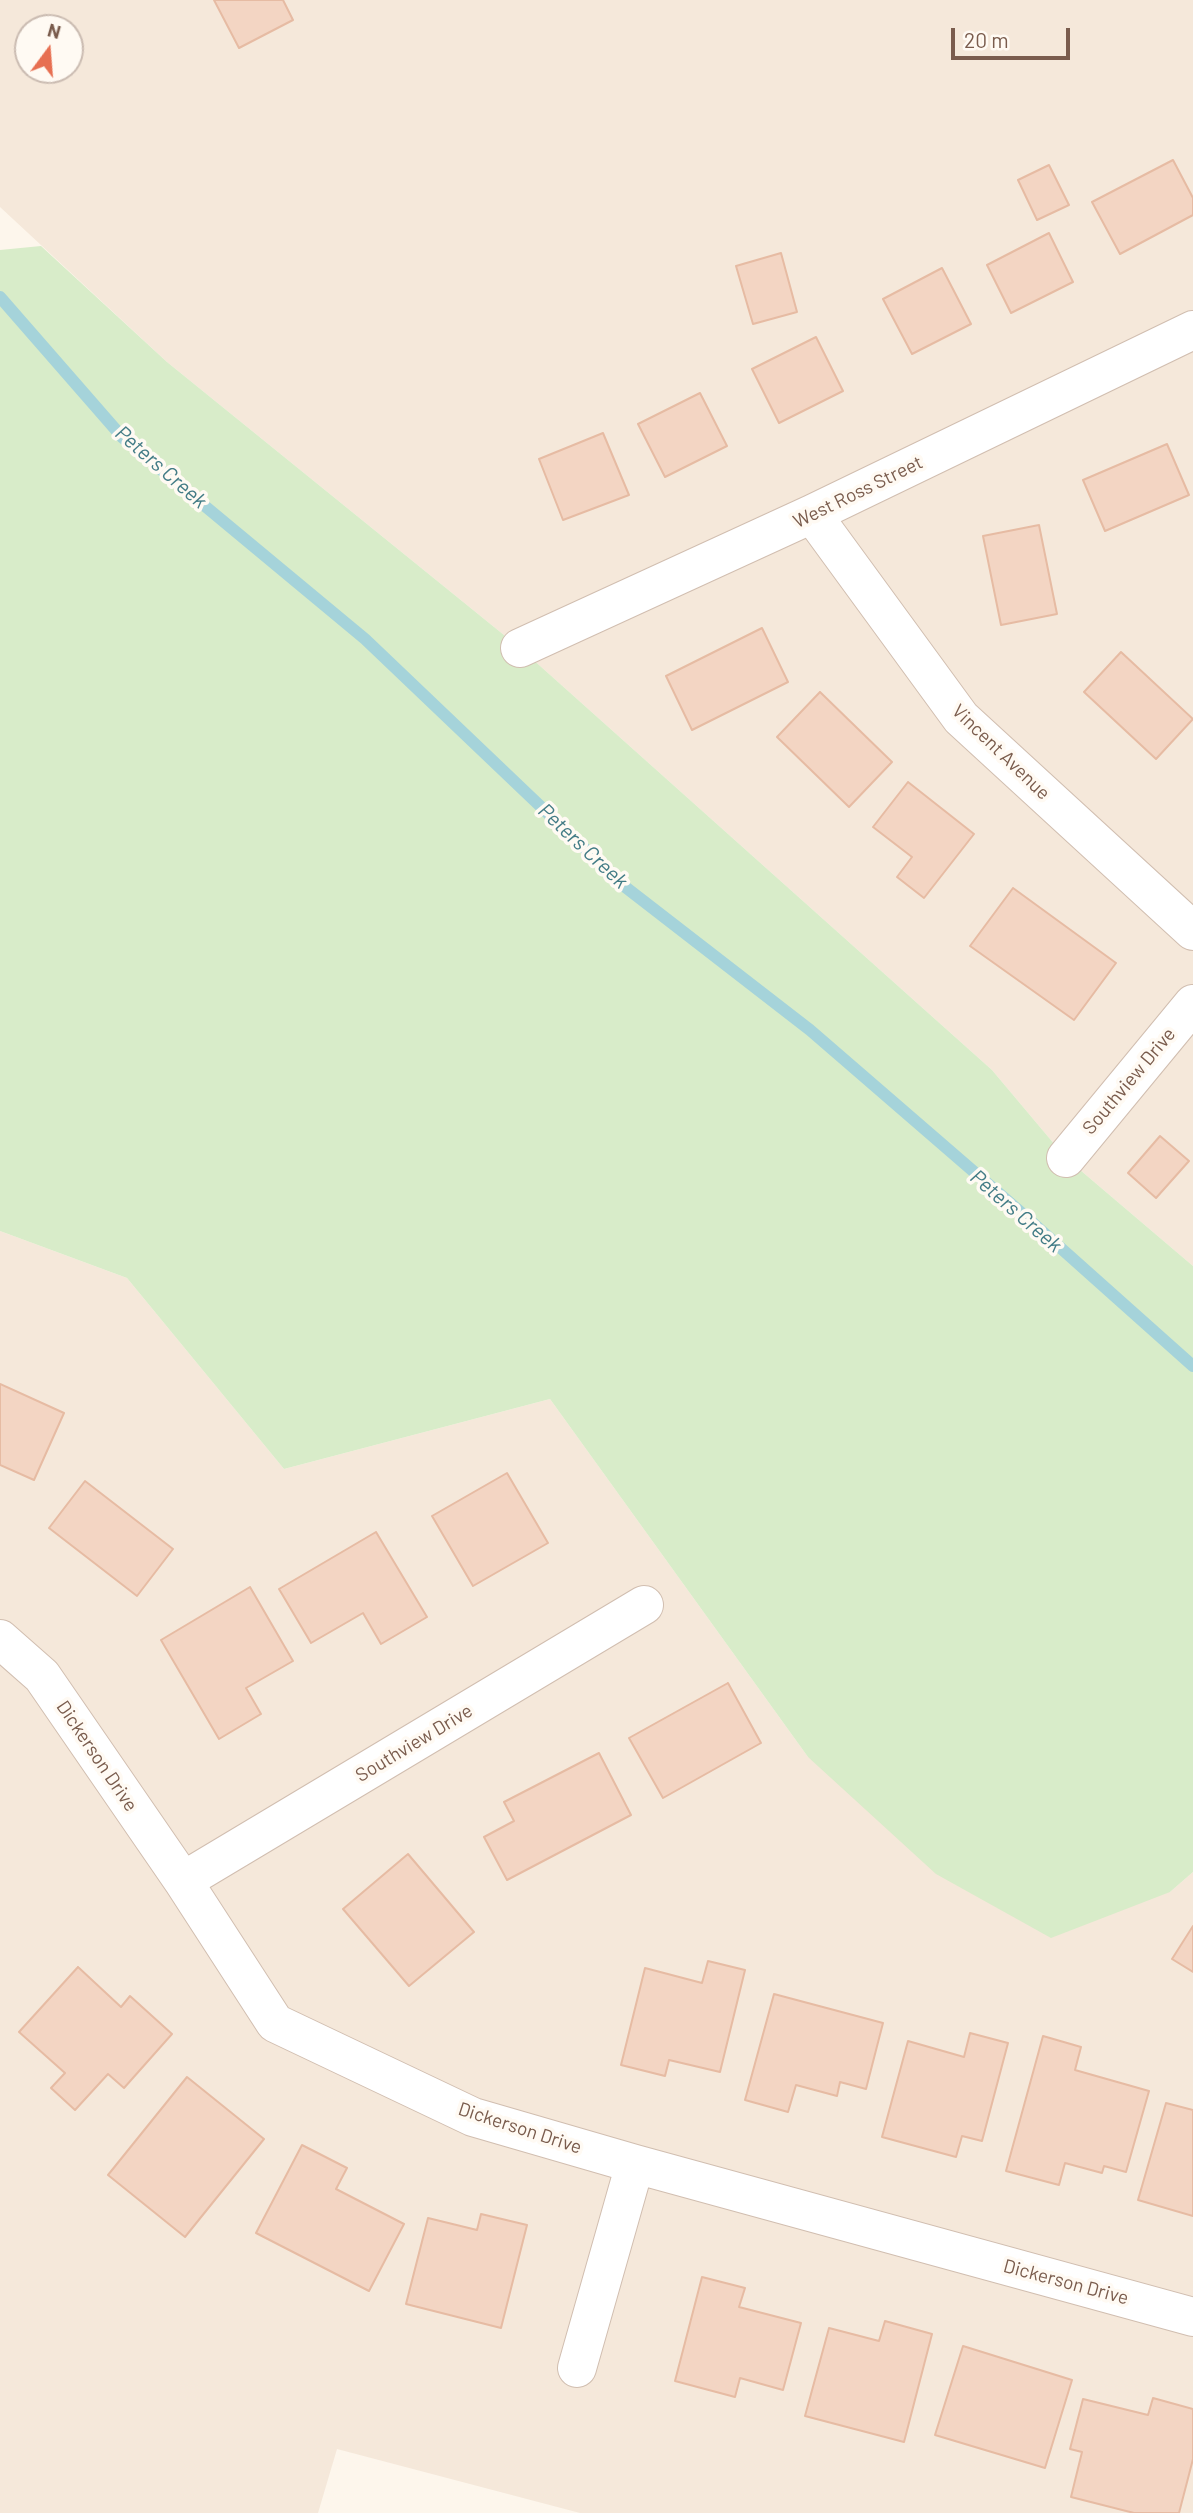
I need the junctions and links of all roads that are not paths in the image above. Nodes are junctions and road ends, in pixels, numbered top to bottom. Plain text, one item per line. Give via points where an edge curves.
1 (1193, 330) edge
2 (812, 514) junction
3 (520, 648) dead end
4 (1193, 931) edge
5 (1193, 1004) edge
6 (1066, 1158) dead end
7 (644, 1605) dead end
8 (0, 1639) edge
9 (183, 1881) junction
10 (635, 2164) junction
11 (1193, 2317) edge
12 (577, 2368) dead end

1 - 2 street, West Ross Street
2 - 3 street, West Ross Street
2 - 4 street, Vincent Avenue via 961,718
5 - 6 street, Southview Drive
7 - 9 street, Southview Drive
8 - 9 street, Dickerson Drive via 43,1675
9 - 10 street, Dickerson Drive via 275,2023 473,2117
10 - 11 street, Dickerson Drive
10 - 12 street

